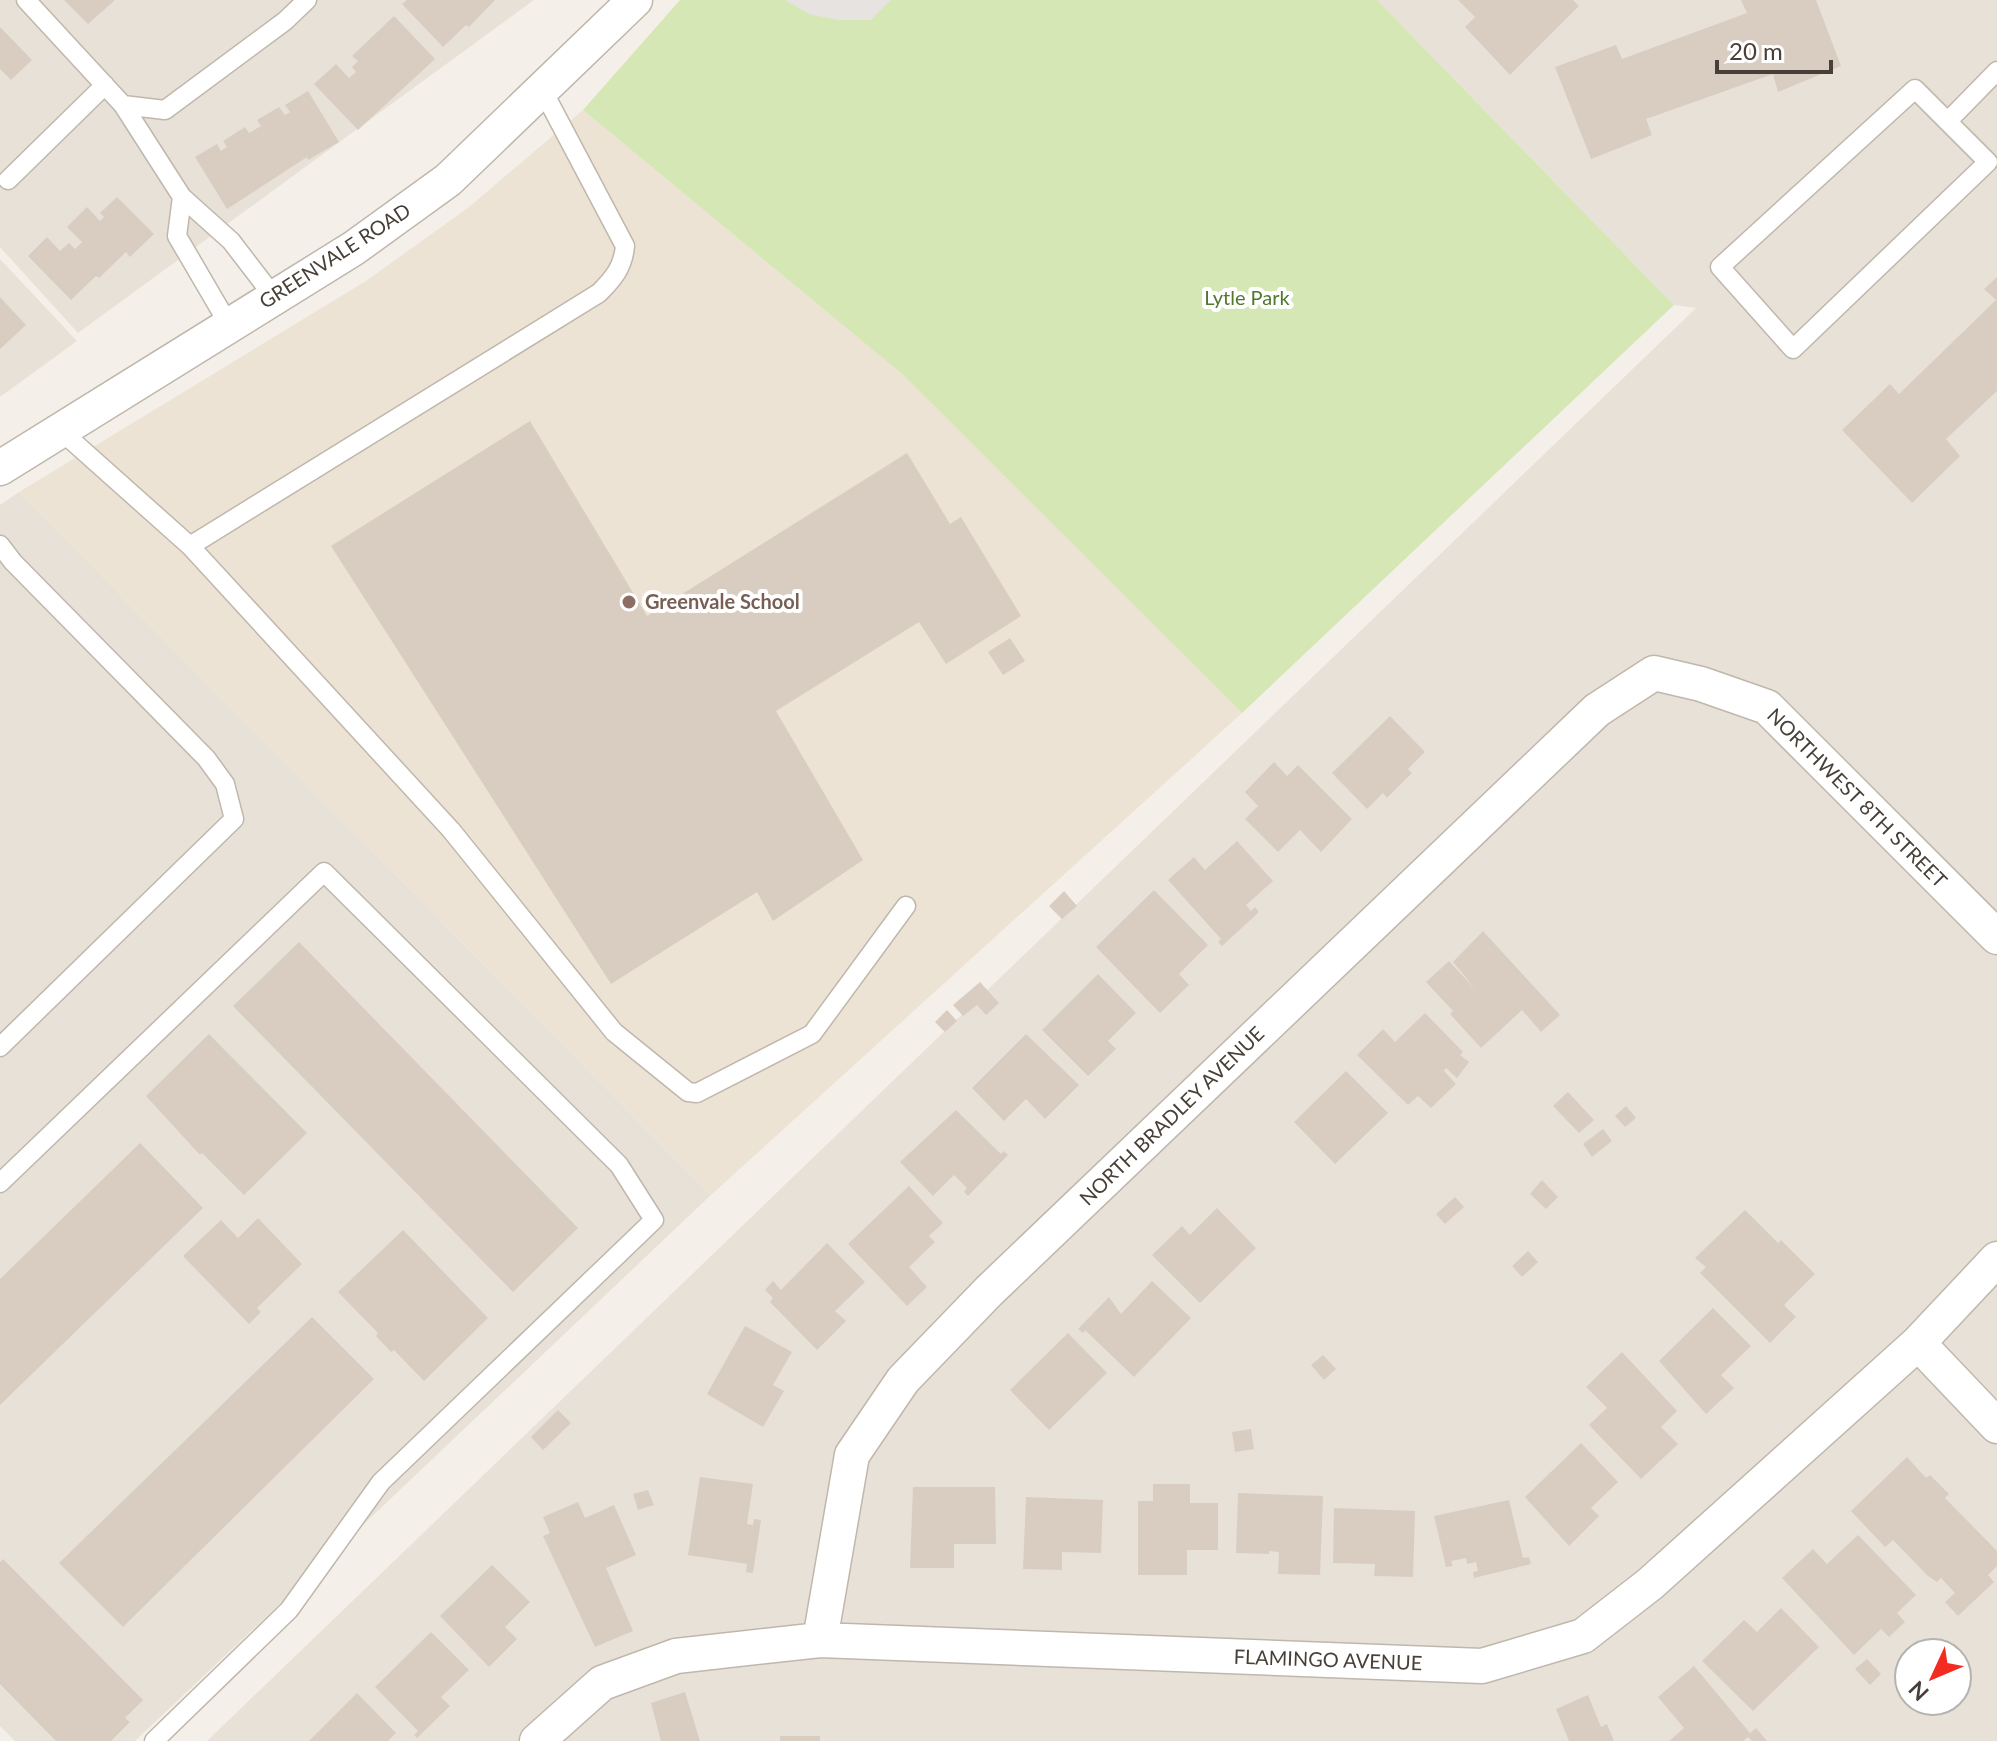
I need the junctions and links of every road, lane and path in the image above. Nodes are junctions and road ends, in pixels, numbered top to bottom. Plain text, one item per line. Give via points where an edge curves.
1 (26, 0) edge
2 (307, 0) edge
3 (635, 0) edge
4 (1997, 71) edge
5 (105, 85) junction
6 (542, 89) junction
7 (123, 105) junction
8 (1948, 121) junction
9 (8, 180) dead end
10 (182, 197) junction
11 (274, 297) junction
12 (229, 325) junction
13 (60, 430) junction
14 (0, 468) edge
15 (0, 545) edge
16 (190, 546) junction
17 (1654, 673) joint
18 (906, 906) dead end
19 (1997, 937) edge
20 (0, 1047) edge
21 (0, 1183) edge
22 (1997, 1259) edge
23 (1918, 1343) junction
24 (1997, 1426) edge
25 (820, 1640) junction
26 (154, 1741) edge
27 (537, 1741) edge

1 - 5 lane
2 - 7 lane via 165,110
3 - 6 street, GREENVALE ROAD
4 - 8 lane
5 - 7 lane
5 - 9 lane
6 - 11 street, GREENVALE ROAD via 448,180
6 - 16 lane via 625,246 615,277 599,293
7 - 10 lane
8 - 8 lane via 1988,162 1793,349 1720,267 1915,89
10 - 11 lane via 231,241
10 - 12 lane via 177,236
11 - 12 street, GREENVALE ROAD
12 - 13 street, GREENVALE ROAD
13 - 14 street, GREENVALE ROAD
13 - 16 lane
15 - 20 lane via 206,758 225,784 234,819
16 - 18 lane via 451,830 614,1032 688,1092 697,1093 812,1034
17 - 19 street, NORTHWEST 8TH STREET via 1767,707
17 - 25 street, NORTH BRADLEY AVENUE via 1597,710 989,1291 903,1380 852,1455
21 - 26 lane via 324,872 619,1165 654,1220 381,1482 289,1610
22 - 23 street, FLAMINGO AVENUE
23 - 24 street
23 - 25 street, FLAMINGO AVENUE via 1650,1584 1583,1636 1482,1666
25 - 27 street, FLAMINGO AVENUE via 676,1656 602,1683

